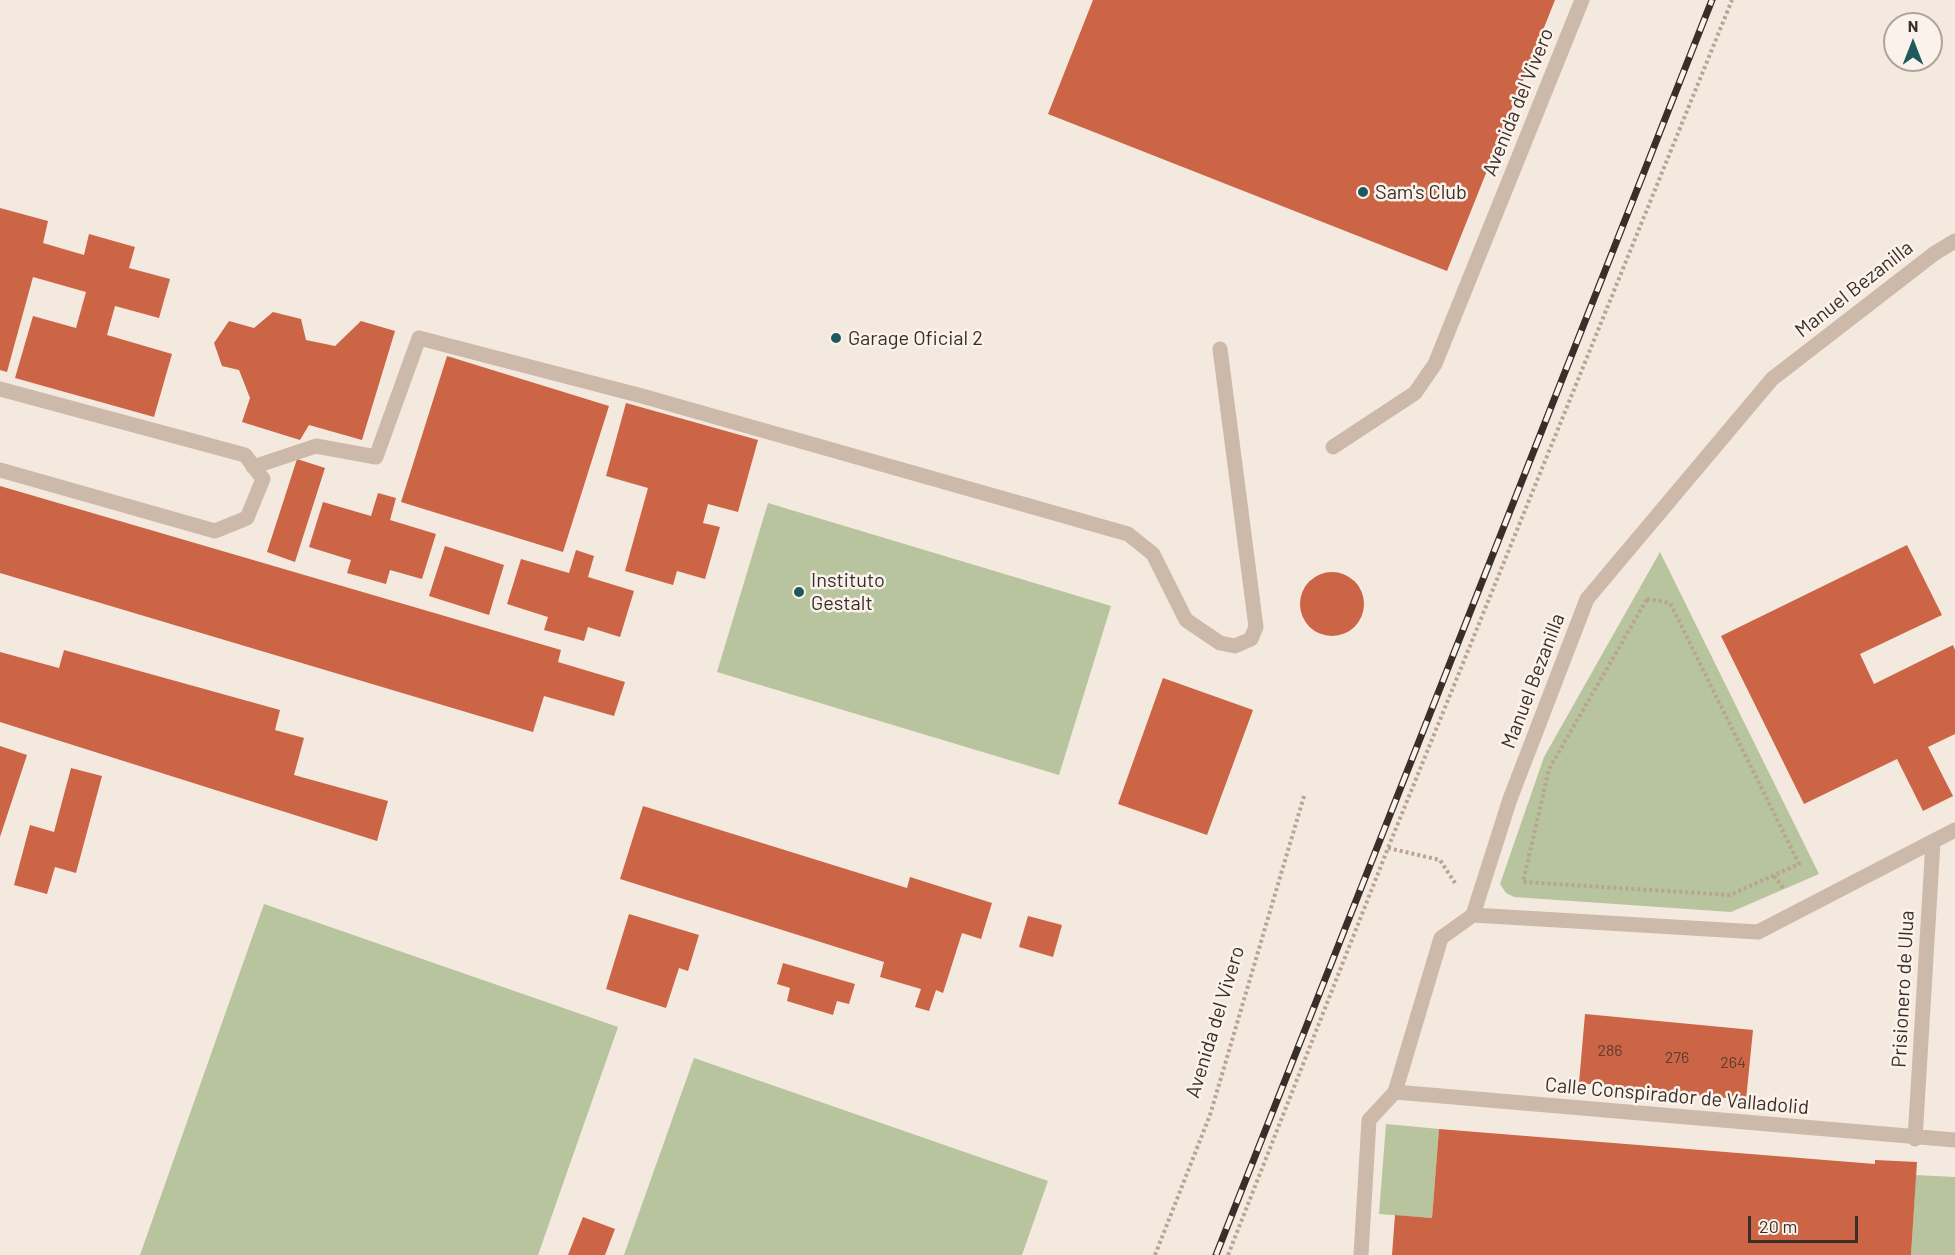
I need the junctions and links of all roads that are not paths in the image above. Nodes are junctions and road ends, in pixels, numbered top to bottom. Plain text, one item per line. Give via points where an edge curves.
1 (1582, 0) edge
2 (1955, 241) edge
3 (1220, 350) dead end
4 (0, 389) edge
5 (1333, 447) dead end
6 (253, 466) junction
7 (0, 470) edge
8 (1955, 830) edge
9 (1933, 842) junction
10 (1473, 913) junction
11 (1395, 1092) junction
12 (1915, 1139) junction
13 (1955, 1140) edge
14 (1361, 1255) edge

1 - 5 street, Avenida del Vivero via 1435,364 1415,393
2 - 10 street, Manuel Bezanilla via 1772,379 1587,599 1510,799
3 - 6 street via 1256,627 1251,639 1235,646 1220,643 1186,620 1153,554 1128,534 419,338 376,457 316,446
4 - 6 street via 245,455
6 - 7 street via 263,479 247,518 215,531
8 - 9 street
9 - 10 street via 1758,932
9 - 12 street, Prisionero de Ulua
10 - 11 street via 1441,938
11 - 12 street, Calle Conspirador de Valladolid
11 - 14 street via 1369,1120
12 - 13 street, Calle Conspirador de Valladolid

